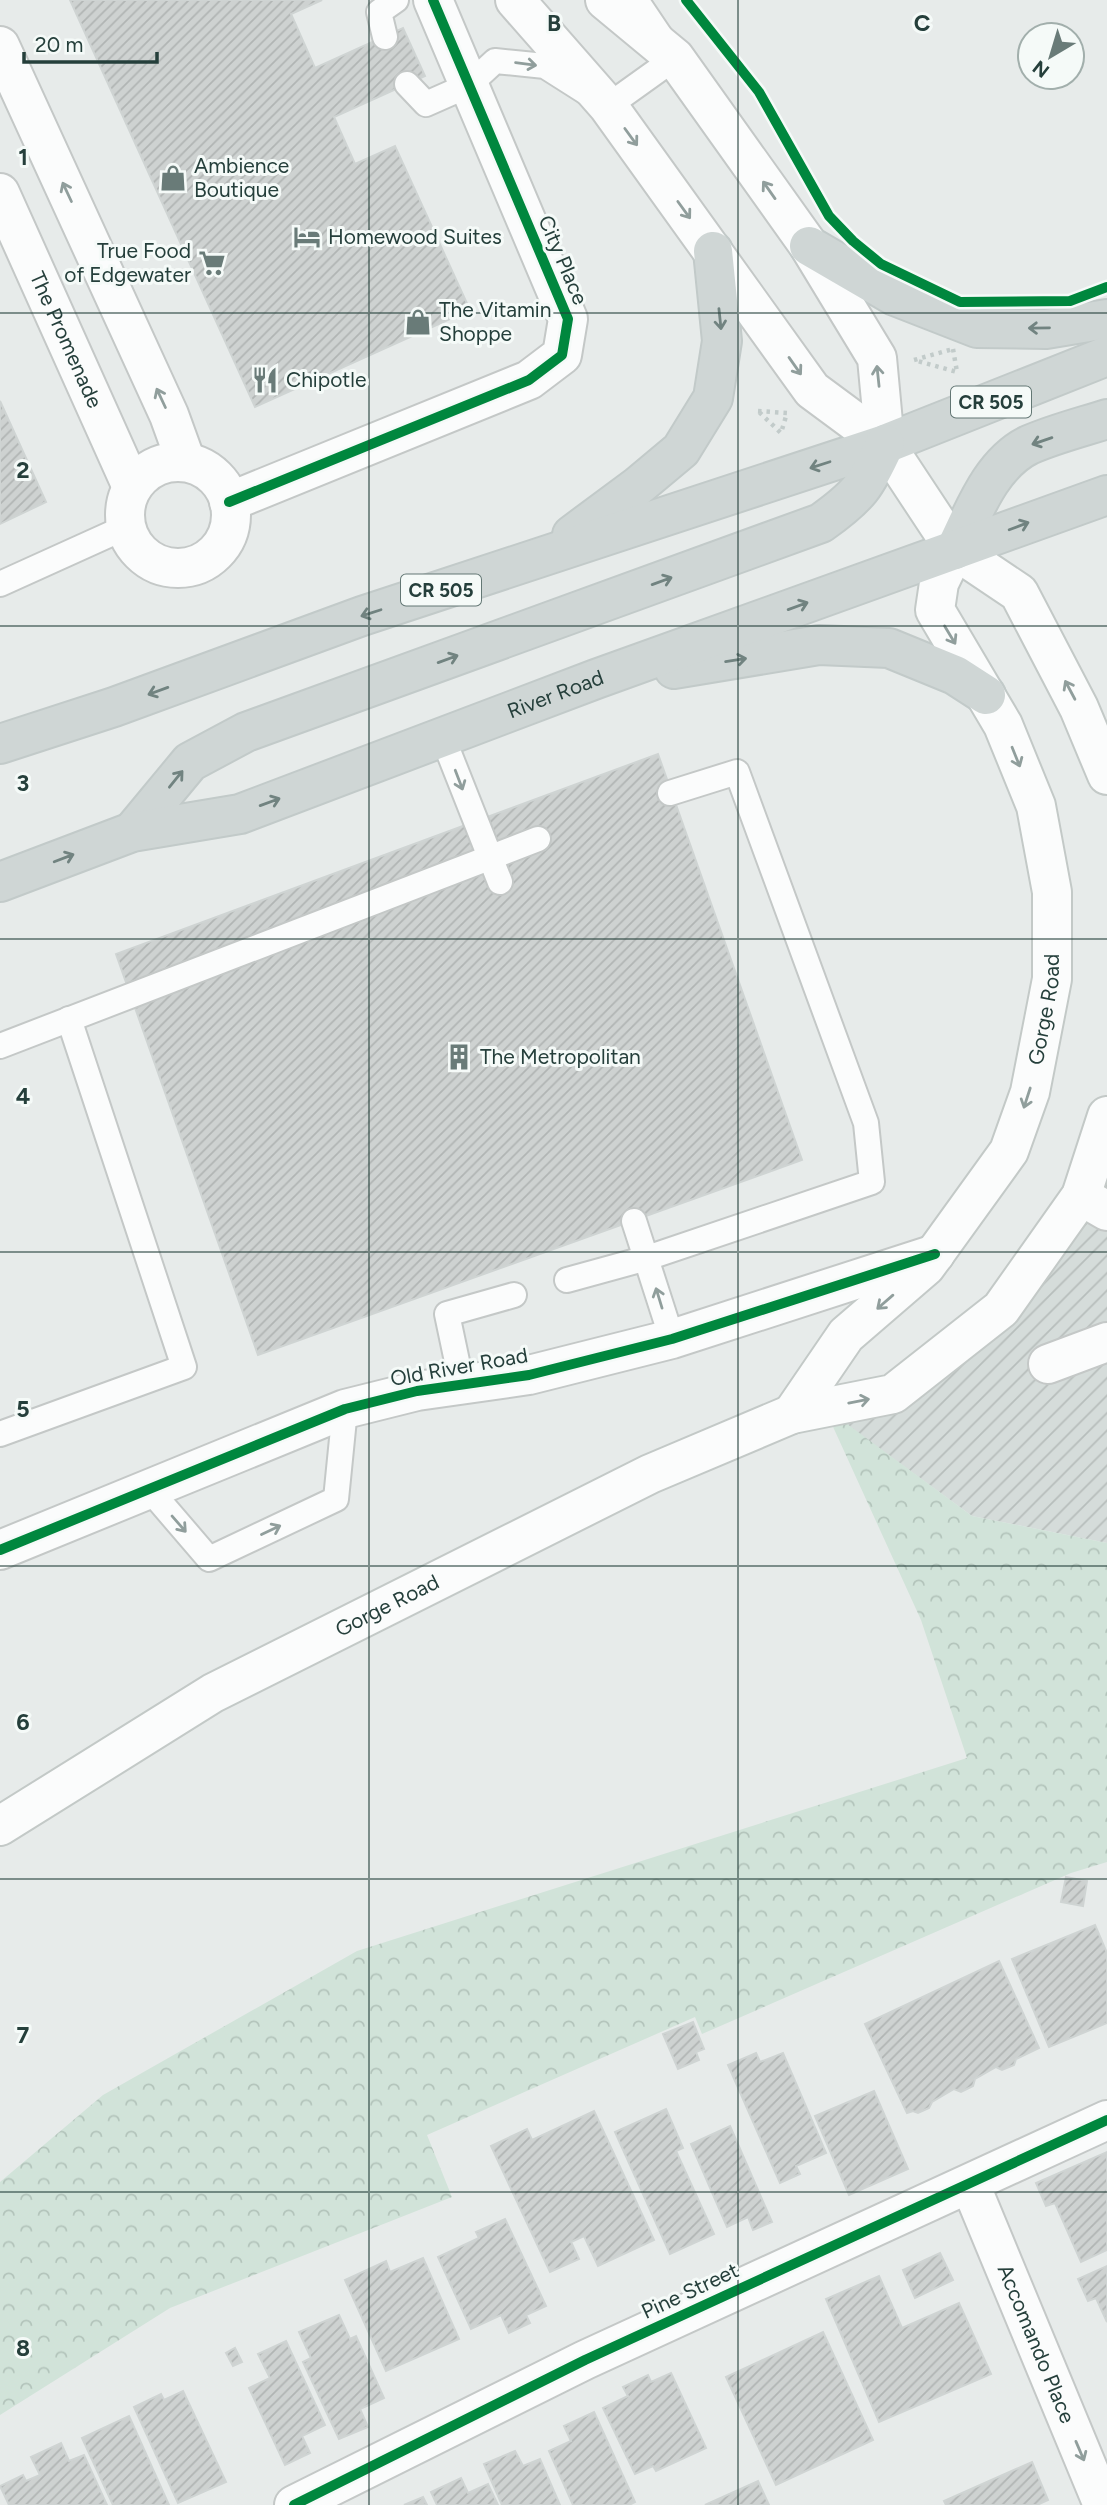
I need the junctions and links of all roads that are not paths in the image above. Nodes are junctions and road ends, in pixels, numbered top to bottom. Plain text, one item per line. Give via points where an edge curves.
1 (396, 0) edge
2 (433, 0) edge
3 (514, 0) edge
4 (605, 0) edge
5 (636, 0) edge
6 (384, 37) dead end
7 (0, 46) edge
8 (675, 58) junction
9 (407, 84) dead end
10 (469, 85) junction
11 (608, 106) junction
12 (0, 193) edge
13 (809, 246) junction
14 (713, 251) junction
15 (1107, 319) edge
16 (1107, 356) edge
17 (1107, 419) edge
18 (885, 444) junction
19 (186, 462) junction
20 (132, 487) junction
21 (1107, 495) edge
22 (229, 502) junction
23 (126, 527) junction
24 (955, 550) junction
25 (545, 555) junction
26 (0, 584) edge
27 (596, 680) junction
28 (986, 695) junction
29 (443, 738) junction
30 (0, 744) edge
31 (1107, 775) edge
32 (670, 793) dead end
33 (132, 832) junction
34 (538, 839) dead end
35 (490, 857) junction
36 (0, 882) edge
37 (500, 882) dead end
38 (69, 1019) junction
39 (0, 1045) edge
40 (1107, 1116) edge
41 (1094, 1203) edge
42 (634, 1221) dead end
43 (935, 1254) junction
44 (647, 1258) junction
45 (567, 1280) dead end
46 (514, 1295) dead end
47 (671, 1339) junction
48 (1107, 1342) edge
49 (1048, 1364) dead end
50 (462, 1385) junction
51 (345, 1409) junction
52 (792, 1414) junction
53 (0, 1434) edge
54 (149, 1489) junction
55 (0, 1550) edge
56 (0, 1826) edge
57 (1107, 2120) edge
58 (970, 2184) junction
59 (294, 2505) edge
60 (1103, 2505) edge

1 - 6 lane via 379,12
2 - 10 street, City Place
3 - 11 street
4 - 8 street
5 - 8 lane
19 -> 7 street via 169,415
8 - 11 lane
13 -> 8 street
9 - 10 lane via 426,104
10 -> 11 lane via 495,61 545,66
10 - 22 street, City Place via 568,319 562,355 529,380
11 -> 14 street
12 - 20 street, The Promenade
15 -> 13 main road via 1046,329 977,328 895,296
18 -> 13 street via 877,358
14 -> 18 street via 812,390
14 -> 25 main road via 723,341 713,398 681,450
16 - 18 main road, CR 505
17 -> 24 main road via 1028,446 1003,465 979,500
18 - 24 street
18 -> 25 main road, CR 505
33 -> 18 main road via 190,762 246,732 821,523 848,505 870,479
19 - 20 street via 165,463 146,472
19 - 22 street via 205,469 221,483
20 - 23 street via 125,507
24 -> 21 main road, River Road
22 - 23 street via 230,522 223,542 209,558 191,566 170,567 150,560 135,546
23 - 26 lane
27 -> 24 main road, River Road
24 -> 28 street, Gorge Road via 939,583 935,610
31 -> 24 street via 1079,708 1019,593
25 -> 30 main road, CR 505
27 -> 28 main road via 818,645 889,649
27 - 29 main road, River Road
28 -> 43 street, Gorge Road via 1036,806 1052,892 1052,979 1030,1092 1009,1151
33 -> 29 main road, River Road via 240,814
29 -> 35 lane
32 - 44 lane via 737,772 866,1123 872,1182
36 -> 33 main road, River Road
34 - 35 lane
35 - 37 lane
35 - 38 lane
38 - 39 lane
38 - 53 lane via 184,1367
40 - 41 street, Gorge Road
52 -> 41 street, Gorge Road via 892,1394 1001,1309
42 - 44 lane
43 - 47 street, Old River Road
43 -> 52 street, Gorge Road via 846,1335
44 - 45 lane
47 -> 44 lane
46 - 50 lane via 446,1314
47 - 50 street, Old River Road via 529,1375
48 - 49 street
50 - 51 street, Old River Road
51 - 54 street, Old River Road
54 -> 51 lane via 209,1559 336,1499
52 - 56 street, Gorge Road via 650,1474 213,1693
54 - 55 street, Old River Road
57 - 58 street, Pine Street
58 - 59 street, Pine Street via 585,2360
58 -> 60 street, Accomando Place

